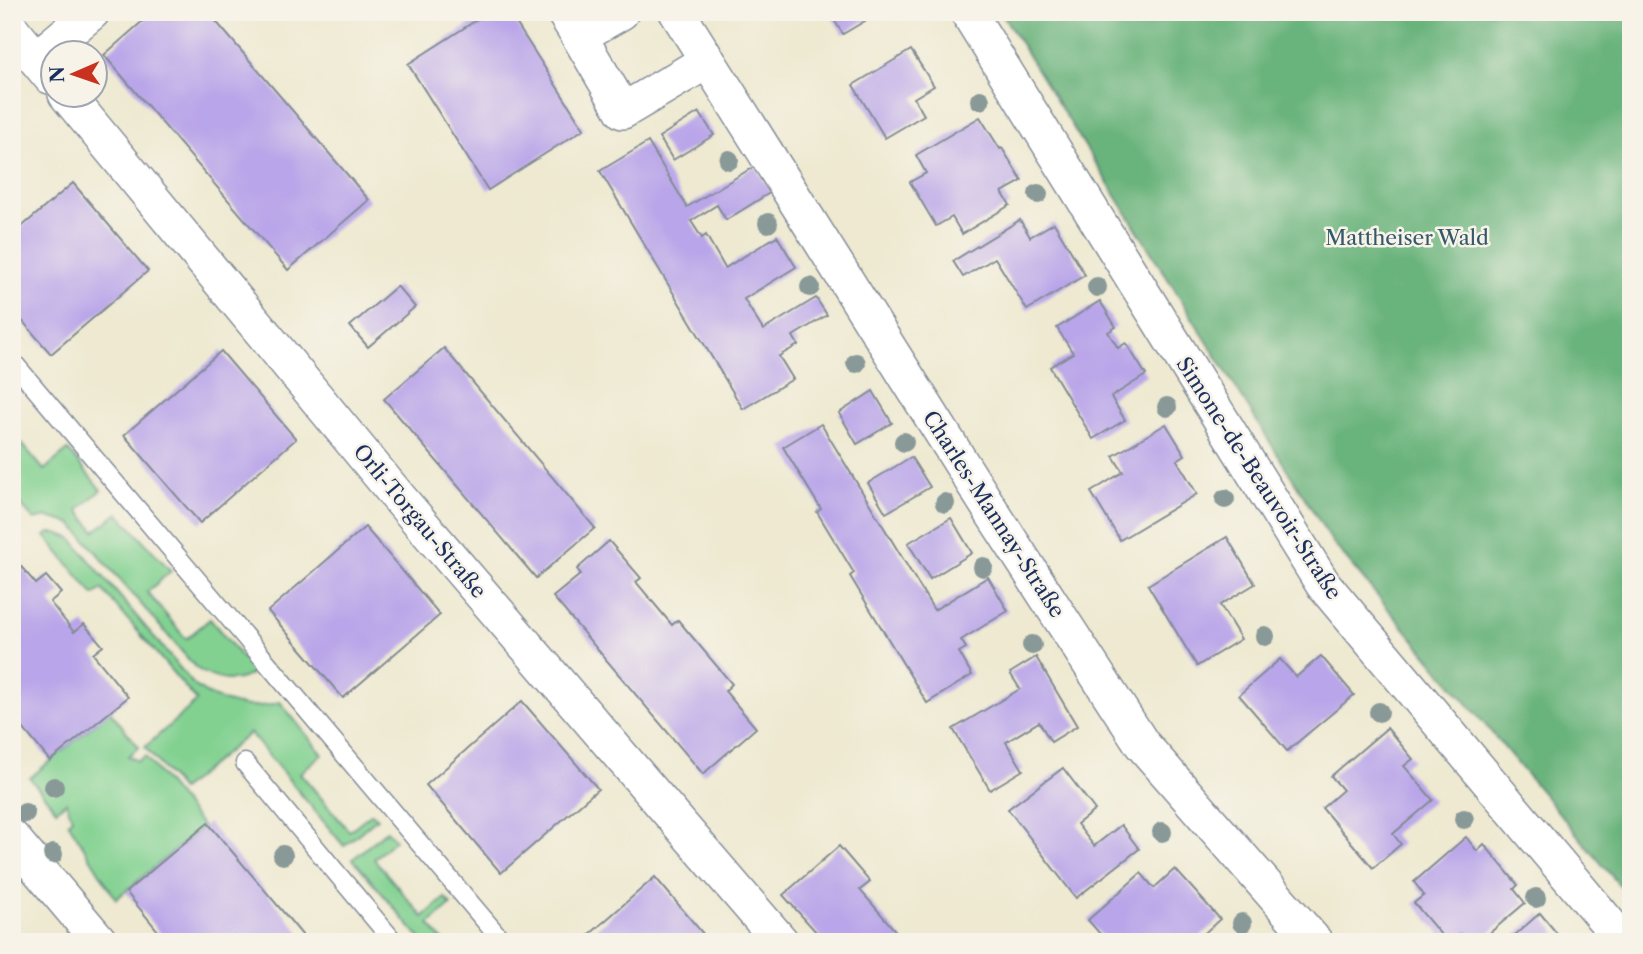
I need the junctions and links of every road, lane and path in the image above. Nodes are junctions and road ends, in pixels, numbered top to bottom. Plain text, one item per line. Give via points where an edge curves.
1 (92, 12) edge
2 (621, 12) edge
3 (677, 12) edge
4 (968, 12) edge
5 (572, 24) edge
6 (12, 30) edge
7 (70, 38) edge
8 (38, 61) edge
9 (707, 61) junction
10 (78, 108) edge
11 (12, 361) edge
12 (244, 763) dead end
13 (12, 838) edge
14 (100, 942) edge
15 (394, 942) edge
16 (503, 942) edge
17 (781, 942) edge
18 (1315, 942) edge
19 (1624, 942) edge

1 - 7 street
2 - 5 street
3 - 9 street, Charles-Mannay-Straße
4 - 19 street, Simone-de-Beauvoir-Straße via 1323,584
5 - 9 street via 623,111
6 - 8 street
9 - 18 street, Charles-Mannay-Straße via 1142,744
10 - 17 street, Orli-Torgau-Straße via 399,498
11 - 16 lane
12 - 15 lane
13 - 14 street

